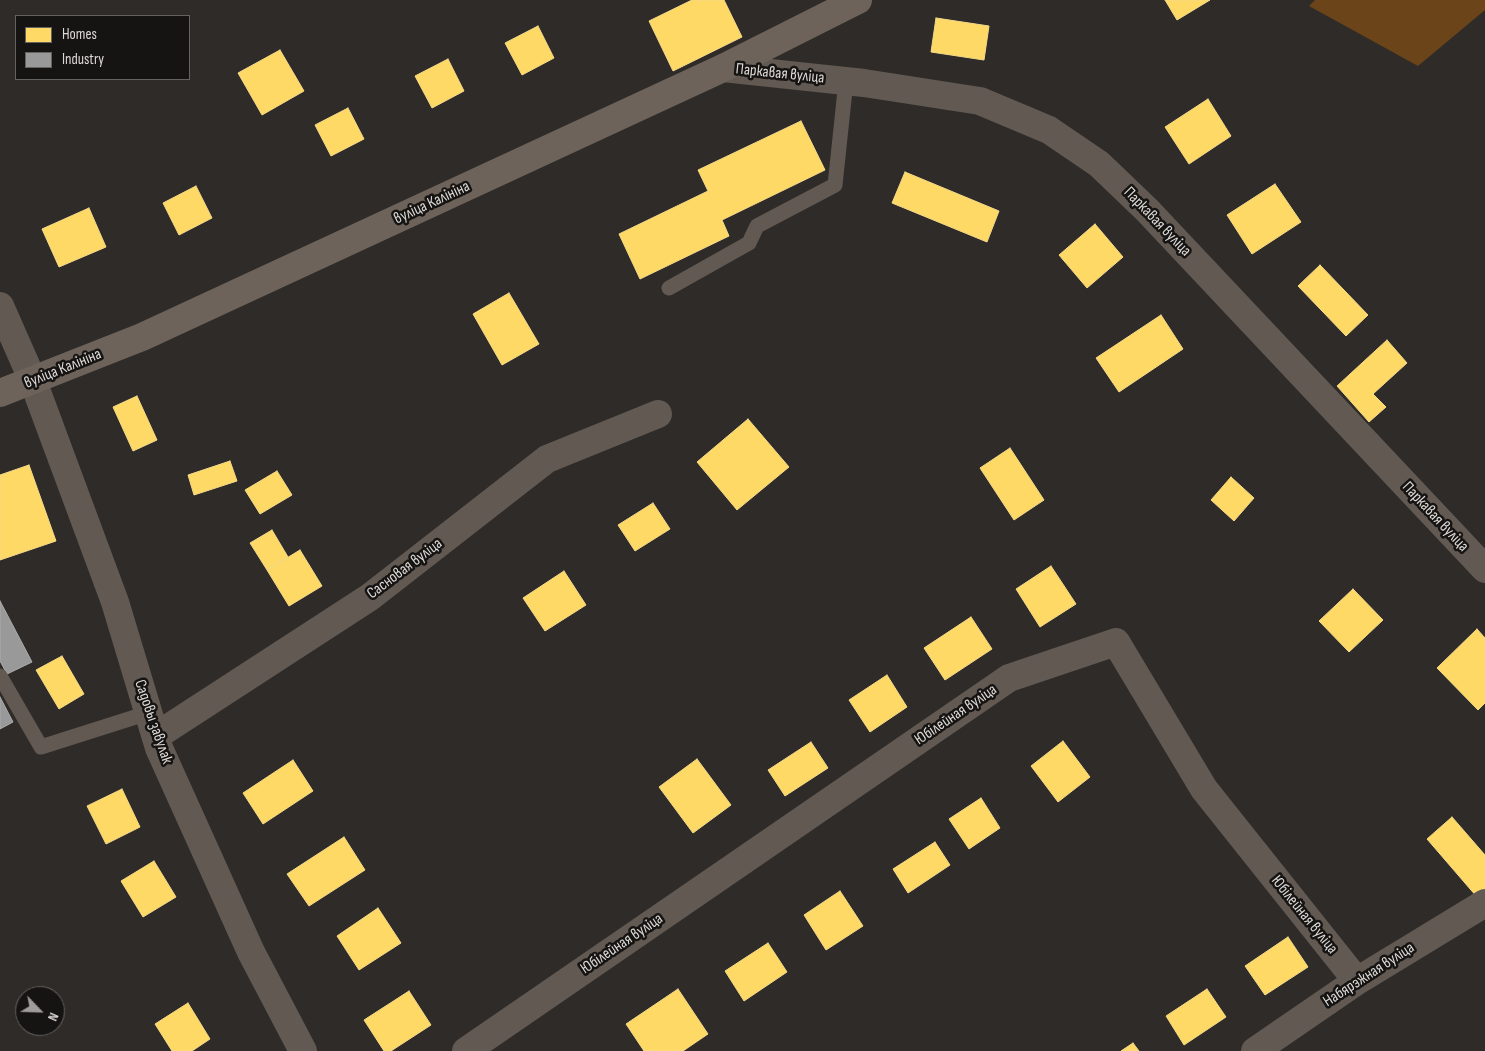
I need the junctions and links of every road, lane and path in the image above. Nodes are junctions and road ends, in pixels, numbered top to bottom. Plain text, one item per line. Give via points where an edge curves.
1 (858, 0) edge
2 (723, 68) junction
3 (846, 81) junction
4 (669, 288) dead end
5 (0, 306) edge
6 (33, 381) junction
7 (0, 393) edge
8 (658, 414) dead end
9 (1485, 570) edge
10 (0, 676) edge
11 (152, 725) junction
12 (1485, 903) edge
13 (1357, 981) junction
14 (299, 1050) edge
15 (466, 1051) edge
16 (1255, 1051) edge

1 - 2 street, вуліца Калініна
2 - 3 street, Паркавая вуліца
2 - 6 street, вуліца Калініна via 142,338
3 - 4 lane via 835,185 757,226 749,244
3 - 9 street, Паркавая вуліца via 980,101 1049,130 1100,164
5 - 6 street, Садовы завулак
6 - 7 street, вуліца Калініна
6 - 11 street, Садовы завулак via 115,602
8 - 11 street, Сасновая вуліца via 547,459 370,597
10 - 11 lane via 41,747
11 - 14 street, Садовы завулак via 251,952
12 - 13 street, Набярэжная вуліца
13 - 15 street, Юбілейная вуліца via 1204,789 1116,642 1009,678
13 - 16 street, Набярэжная вуліца

